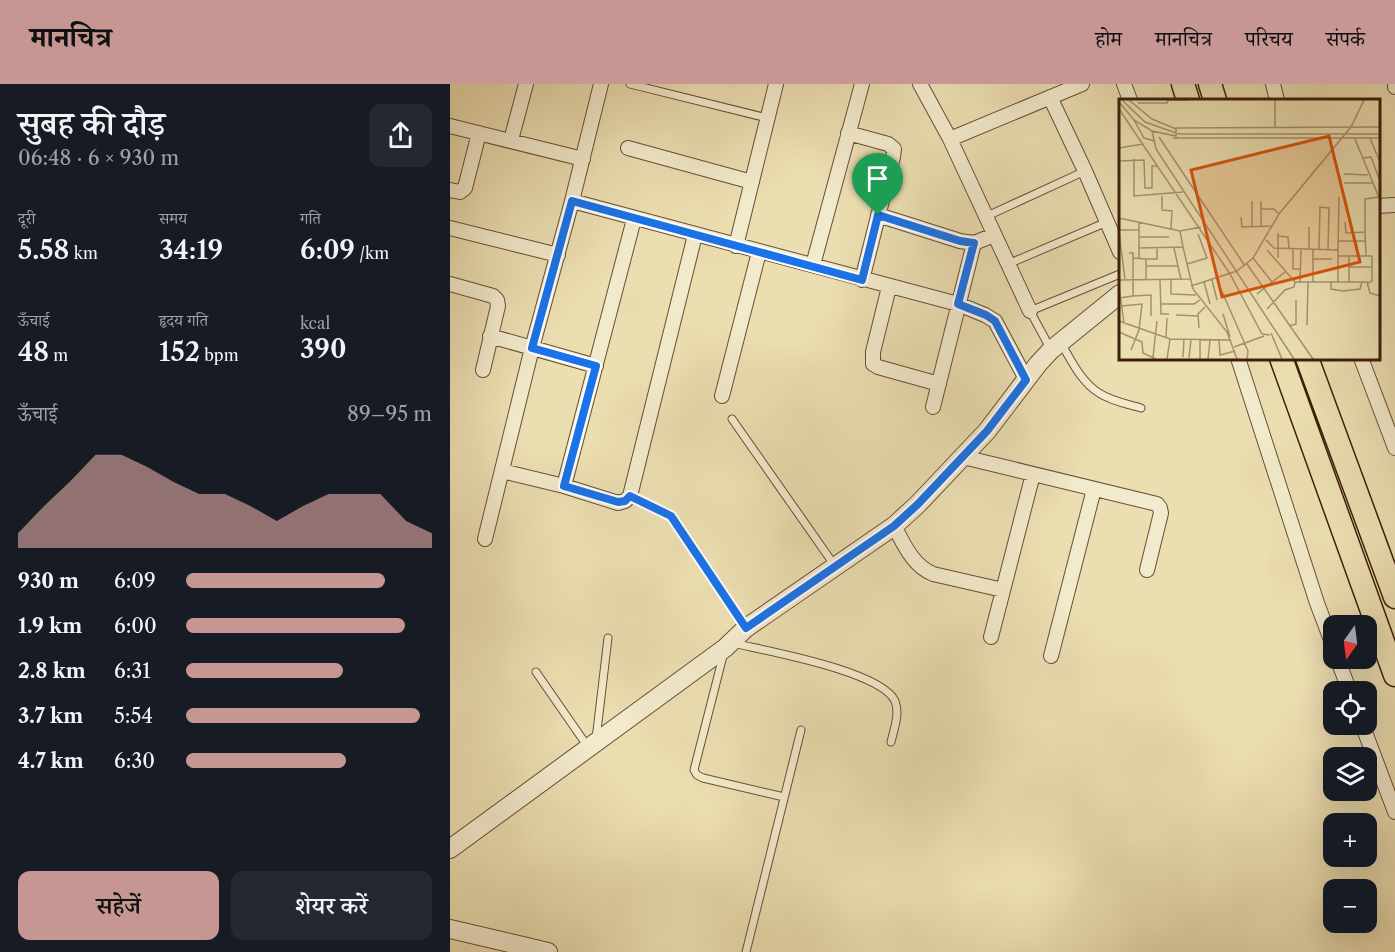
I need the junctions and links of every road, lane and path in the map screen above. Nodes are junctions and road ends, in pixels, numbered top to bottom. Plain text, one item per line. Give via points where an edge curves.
1 (526, 84) edge
2 (601, 84) edge
3 (630, 84) edge
4 (776, 84) edge
5 (862, 84) edge
6 (920, 84) edge
7 (1082, 84) edge
8 (1124, 84) edge
9 (1183, 84) edge
10 (1210, 84) edge
11 (1273, 84) edge
12 (1050, 97) junction
13 (1130, 99) edge
14 (1188, 99) edge
15 (1215, 99) edge
16 (1277, 99) edge
17 (768, 118) junction
18 (450, 126) edge
19 (479, 133) junction
20 (848, 133) junction
21 (950, 139) junction
22 (511, 140) junction
23 (628, 148) dead end
24 (583, 159) junction
25 (1085, 171) junction
26 (752, 182) junction
27 (450, 190) edge
28 (572, 201) junction
29 (1395, 205) edge
30 (1380, 206) edge
31 (878, 215) junction
32 (985, 217) junction
33 (634, 219) junction
34 (1107, 222) junction
35 (450, 228) edge
36 (695, 235) junction
37 (994, 235) junction
38 (974, 243) junction
39 (736, 246) junction
40 (1119, 250) edge
41 (759, 252) junction
42 (558, 255) junction
43 (1008, 264) junction
44 (813, 265) junction
45 (1119, 274) edge
46 (862, 280) junction
47 (450, 284) edge
48 (889, 287) junction
49 (1119, 295) edge
50 (958, 304) junction
51 (1030, 311) junction
52 (490, 336) junction
53 (1056, 346) junction
54 (532, 348) junction
55 (1239, 360) edge
56 (1282, 360) edge
57 (1308, 360) edge
58 (1362, 360) edge
59 (596, 366) junction
60 (483, 370) dead end
61 (1026, 380) junction
62 (939, 384) junction
63 (722, 396) dead end
64 (933, 407) dead end
65 (1141, 408) dead end
66 (732, 419) dead end
67 (1392, 432) edge
68 (1395, 448) edge
69 (963, 457) junction
70 (502, 471) junction
71 (1033, 474) junction
72 (564, 486) junction
73 (1094, 489) junction
74 (630, 496) junction
75 (894, 526) junction
76 (485, 539) dead end
77 (835, 566) junction
78 (1147, 570) dead end
79 (1390, 570) edge
80 (1003, 590) junction
81 (1395, 597) edge
82 (1323, 619) edge
83 (746, 628) junction
84 (991, 637) dead end
85 (608, 638) dead end
86 (728, 645) junction
87 (1050, 656) dead end
88 (536, 672) dead end
89 (1395, 675) edge
90 (801, 730) dead end
91 (1366, 735) edge
92 (891, 742) dead end
93 (592, 745) junction
94 (784, 798) junction
95 (1395, 812) edge
96 (450, 849) edge
97 (450, 928) edge
98 (548, 952) edge
99 (746, 952) edge

1 - 22 street
2 - 24 street
3 - 17 lane
4 - 17 street
5 - 20 street
6 - 21 street
7 - 12 street
8 - 13 street
9 - 14 main road
10 - 15 main road
11 - 16 street
12 - 21 street
12 - 25 street
17 - 26 street
18 - 19 street
19 - 22 street
19 - 27 street via 465,188 460,192
20 - 31 street via 894,149
20 - 44 street
21 - 32 street
22 - 24 street
23 - 26 street
24 - 28 street
25 - 32 lane
25 - 34 street
26 - 39 street
28 - 33 street
28 - 42 street
29 - 30 street
31 - 38 street
31 - 46 street
32 - 37 street
33 - 36 street
33 - 59 street
34 - 40 street
34 - 43 lane
35 - 42 street
36 - 39 street
36 - 74 street
37 - 38 street
37 - 43 street
38 - 50 street
39 - 41 street
41 - 44 street
41 - 63 street
42 - 54 street
43 - 51 street
44 - 46 street
45 - 51 lane
46 - 48 street
47 - 52 street via 497,300
48 - 50 street
48 - 62 street via 873,364
49 - 53 street
50 - 61 street via 995,321
50 - 62 street
51 - 53 lane
52 - 54 street
52 - 60 street
53 - 61 street
53 - 65 lane via 1099,393
54 - 59 street
54 - 70 street
55 - 82 street
56 - 89 main road
57 - 79 main road
58 - 67 street
59 - 72 street
61 - 69 street
62 - 64 street
66 - 77 lane
67 - 68 street
69 - 71 street
69 - 75 street
70 - 72 street
70 - 76 street
71 - 73 street
71 - 80 street
72 - 74 street via 618,502
73 - 78 street via 1157,504 1160,508
73 - 87 street
74 - 83 lane via 671,516
75 - 77 street
75 - 80 street via 915,563 923,569
77 - 83 street
79 - 81 main road
80 - 84 street
83 - 86 street
85 - 93 lane
86 - 92 lane via 814,662 869,680 894,700 897,710
86 - 93 street
86 - 94 lane via 694,770 703,778
88 - 93 lane
90 - 94 lane
91 - 95 street
93 - 96 street
94 - 99 lane
97 - 98 street

